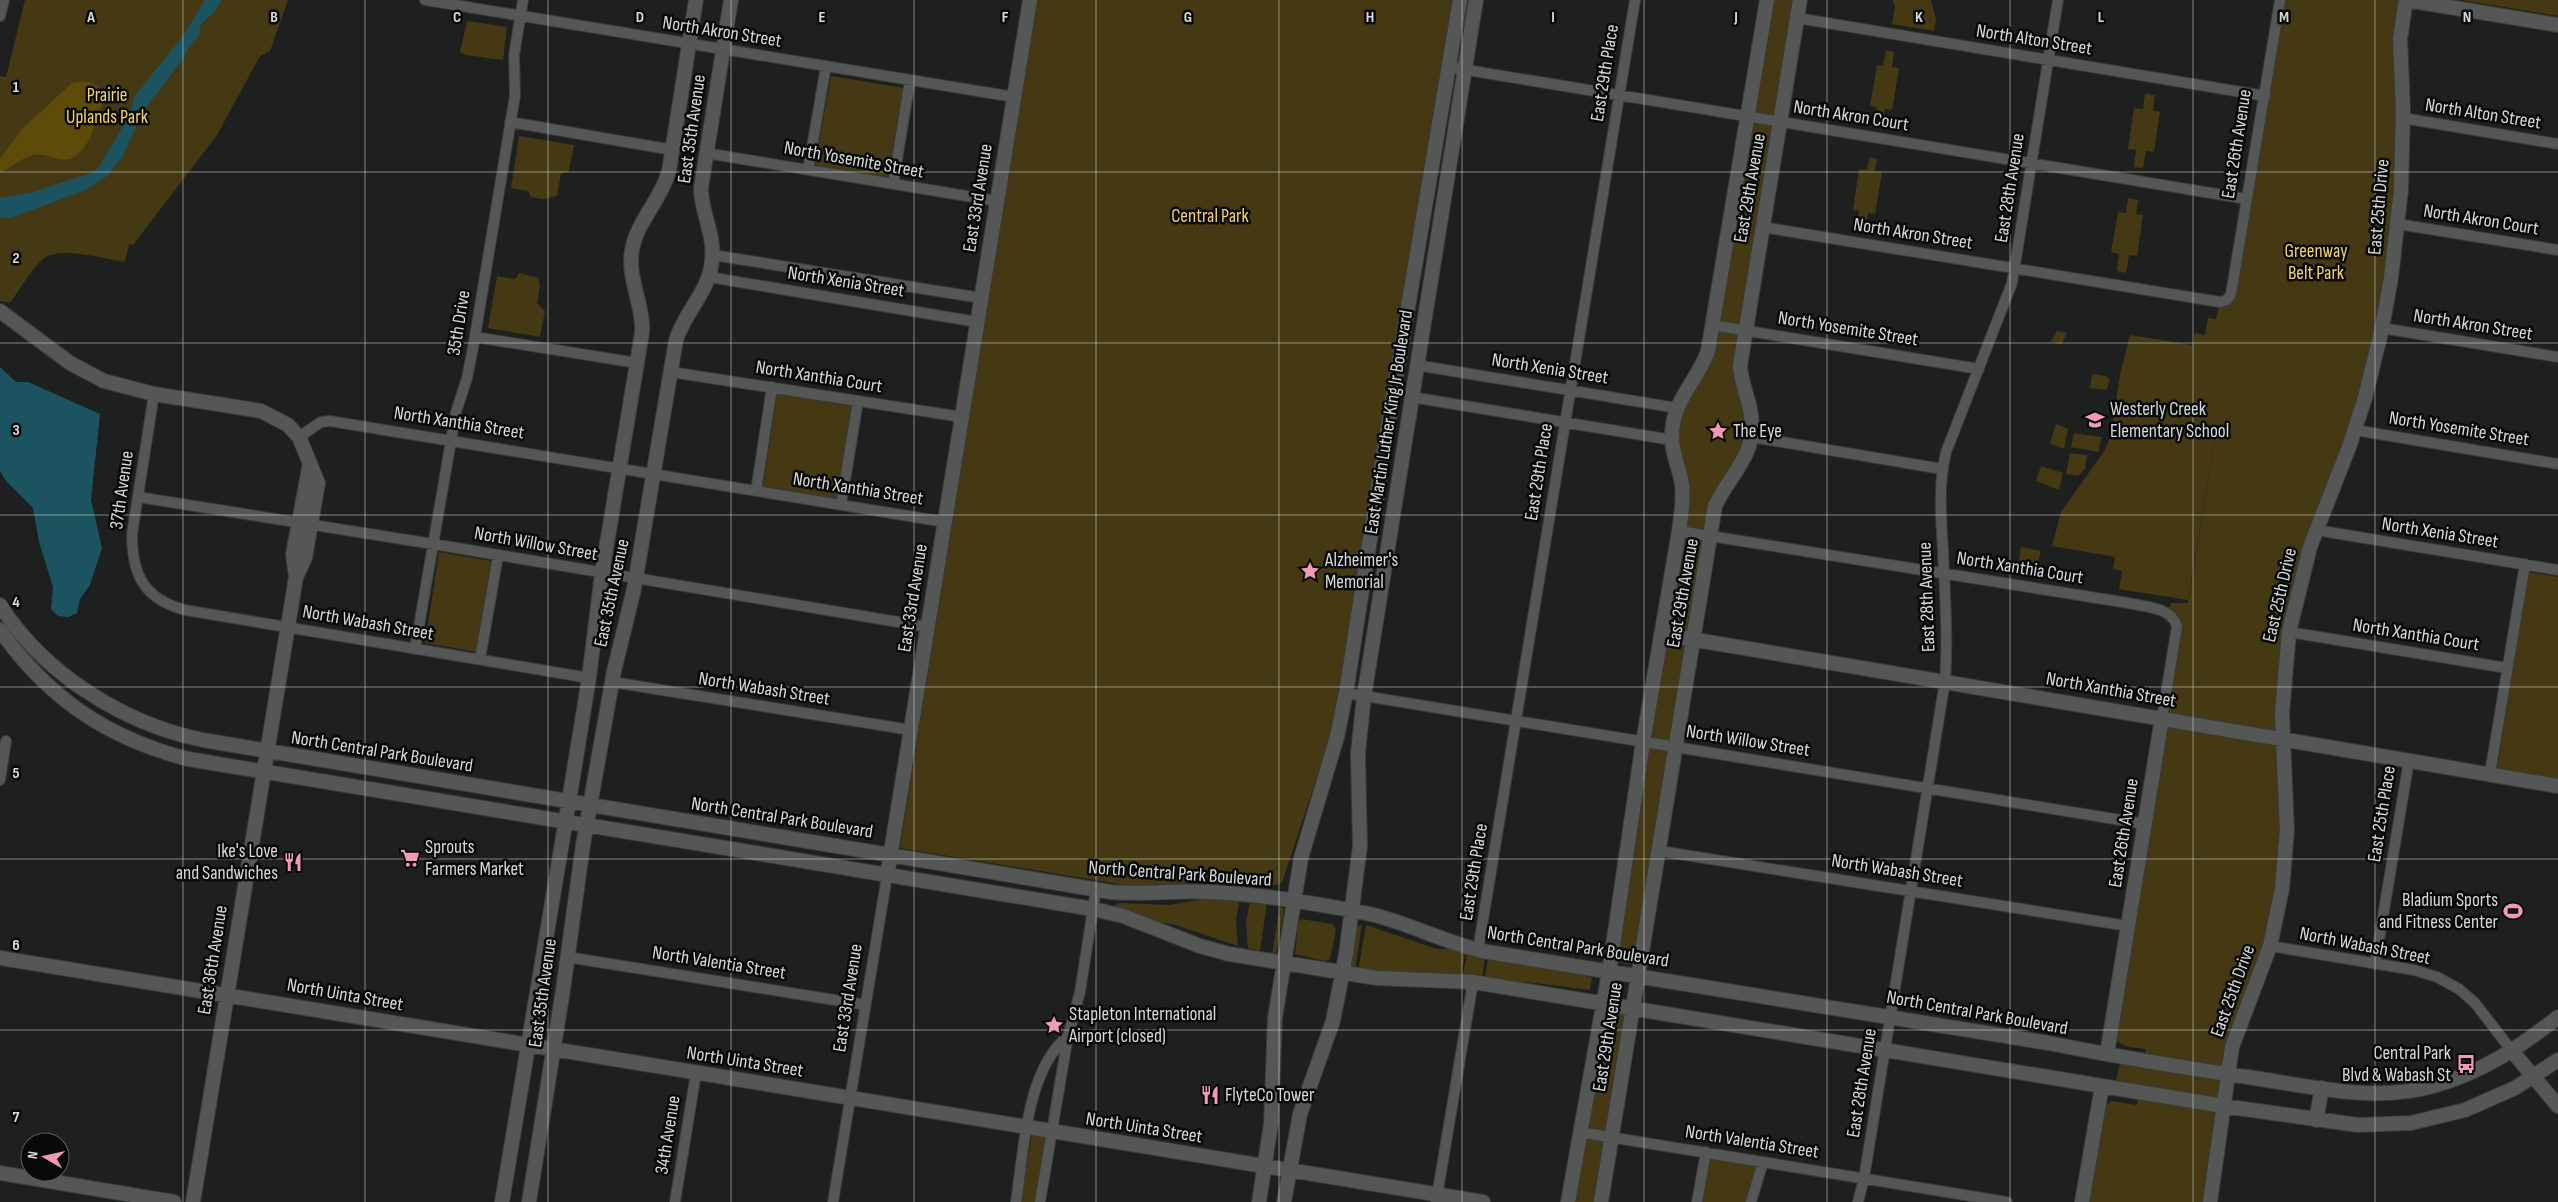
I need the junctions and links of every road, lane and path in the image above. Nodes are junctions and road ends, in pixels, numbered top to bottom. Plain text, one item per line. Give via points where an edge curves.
1 (4, 0) edge
2 (425, 0) edge
3 (523, 0) edge
4 (696, 0) edge
5 (731, 0) edge
6 (1030, 0) edge
7 (1460, 0) edge
8 (1476, 0) edge
9 (1635, 0) edge
10 (1767, 0) edge
11 (1800, 0) edge
12 (2058, 0) edge
13 (2280, 0) edge
14 (2406, 0) edge
15 (0, 16) edge
16 (520, 16) junction
17 (1797, 18) junction
18 (2558, 25) edge
19 (688, 44) junction
20 (723, 50) junction
21 (2048, 60) junction
22 (826, 66) junction
23 (1449, 68) junction
24 (1465, 70) junction
25 (910, 80) junction
26 (1619, 96) junction
27 (2264, 96) junction
28 (1014, 97) junction
29 (1747, 117) junction
30 (2403, 118) junction
31 (510, 122) junction
32 (1780, 122) junction
33 (2558, 144) edge
34 (673, 150) junction
35 (706, 153) junction
36 (2031, 164) junction
37 (808, 170) junction
38 (893, 184) junction
39 (2247, 199) junction
40 (997, 201) junction
41 (2398, 224) junction
42 (1762, 227) junction
43 (2558, 250) edge
44 (712, 255) junction
45 (2014, 268) junction
46 (709, 278) junction
47 (2232, 294) joint
48 (981, 298) junction
49 (0, 311) edge
50 (977, 322) junction
51 (1712, 325) junction
52 (2382, 328) junction
53 (1745, 330) junction
54 (475, 337) junction
55 (2558, 357) edge
56 (637, 363) junction
57 (1416, 365) junction
58 (1979, 368) junction
59 (671, 372) junction
60 (772, 388) junction
61 (1571, 390) junction
62 (154, 394) junction
63 (1411, 397) junction
64 (858, 401) junction
65 (1677, 408) junction
66 (962, 417) junction
67 (1566, 422) junction
68 (2355, 430) junction
69 (299, 437) junction
70 (1752, 437) junction
71 (1672, 440) junction
72 (451, 441) junction
73 (2558, 464) edge
74 (619, 469) junction
75 (1942, 469) junction
76 (653, 474) junction
77 (756, 491) junction
78 (138, 497) junction
79 (841, 505) junction
80 (945, 522) junction
81 (305, 523) junction
82 (2316, 530) junction
83 (1679, 531) junction
84 (1711, 536) junction
85 (433, 544) junction
86 (498, 556) junction
87 (2524, 564) junction
88 (2558, 570) edge
89 (602, 573) junction
90 (1944, 573) junction
91 (636, 578) junction
92 (146, 588) joint
93 (0, 605) edge
94 (2174, 618) joint
95 (287, 627) junction
96 (928, 627) junction
97 (0, 630) edge
98 (2289, 632) junction
99 (1661, 634) junction
100 (1694, 639) junction
101 (415, 649) junction
102 (480, 660) junction
103 (2507, 668) junction
104 (589, 678) junction
105 (1945, 681) junction
106 (612, 682) junction
107 (1346, 693) junction
108 (1364, 696) junction
109 (2162, 718) junction
110 (1516, 721) junction
111 (911, 730) junction
112 (2282, 738) junction
113 (6, 741) dead end
114 (1643, 742) junction
115 (1676, 747) junction
116 (266, 752) junction
117 (2409, 760) junction
118 (263, 773) junction
119 (2490, 774) junction
120 (0, 780) edge
121 (2557, 785) edge
122 (1928, 788) junction
123 (569, 801) junction
124 (591, 805) junction
125 (565, 824) junction
126 (2145, 824) junction
127 (587, 827) junction
128 (1660, 851) junction
129 (890, 855) junction
130 (887, 876) junction
131 (1096, 889) junction
132 (1911, 891) junction
133 (1294, 901) junction
134 (1093, 910) junction
135 (1352, 911) junction
136 (2128, 926) junction
137 (2270, 946) junction
138 (1478, 950) junction
139 (567, 957) junction
140 (0, 958) edge
141 (1284, 963) junction
142 (2375, 964) junction
143 (1343, 972) junction
144 (1609, 972) junction
145 (1637, 977) junction
146 (1473, 982) junction
147 (226, 994) junction
148 (1603, 1003) junction
149 (866, 1005) junction
150 (1633, 1008) junction
151 (1891, 1017) junction
152 (2558, 1017) edge
153 (1068, 1036) junction
154 (528, 1046) junction
155 (1885, 1049) junction
156 (554, 1050) junction
157 (2512, 1051) junction
158 (2107, 1054) junction
159 (2558, 1060) edge
160 (696, 1073) junction
161 (2228, 1074) junction
162 (2534, 1076) junction
163 (2102, 1086) junction
164 (2322, 1088) junction
165 (850, 1098) junction
166 (2223, 1106) junction
167 (2558, 1106) edge
168 (2316, 1120) junction
169 (1028, 1128) junction
170 (1052, 1132) junction
171 (1579, 1132) junction
172 (1611, 1137) junction
173 (1706, 1152) junction
174 (1763, 1162) junction
175 (1265, 1167) junction
176 (1289, 1170) junction
177 (0, 1173) edge
178 (1864, 1178) junction
179 (1436, 1198) edge
180 (174, 1202) edge
181 (193, 1202) edge
182 (502, 1202) edge
183 (529, 1202) edge
184 (675, 1202) edge
185 (833, 1202) edge
186 (1016, 1202) edge
187 (1040, 1202) edge
188 (1259, 1202) edge
189 (1284, 1202) edge
190 (1483, 1202) edge
191 (1568, 1202) edge
192 (1601, 1202) edge
193 (1698, 1202) edge
194 (1751, 1202) edge
195 (1858, 1202) edge
196 (2007, 1202) edge
197 (2082, 1202) edge
198 (2210, 1202) edge

1 - 15 street
2 - 16 street, North Akron Street
3 - 16 street, 35th Drive
4 - 19 street, East 35th Avenue
5 - 20 street, East 35th Avenue
6 - 28 street, East 33rd Avenue
7 - 23 street, East Martin Luther King Jr Boulevard
8 - 24 street, East Martin Luther King Jr Boulevard
9 - 26 street, East 29th Place
10 - 29 street, East 29th Avenue
11 - 17 street, East 29th Avenue
12 - 21 street, East 28th Avenue
13 - 27 street, East 26th Avenue
14 - 18 street
14 - 30 street, East 25th Drive via 2400,39
16 - 19 street, North Akron Street
16 - 31 street, 35th Drive
17 - 21 street, North Alton Street
17 - 32 street, East 29th Avenue
19 - 20 street, North Akron Street
19 - 34 street, East 35th Avenue
20 - 22 street, North Akron Street
20 - 35 street, East 35th Avenue
21 - 27 street, North Alton Street
21 - 36 street, East 28th Avenue
22 - 25 street, North Akron Street
22 - 37 street
23 - 24 street, North Akron Court
23 - 107 street, East Martin Luther King Jr Boulevard
24 - 26 street, North Akron Court
24 - 57 street, East Martin Luther King Jr Boulevard
25 - 28 street, North Akron Street
25 - 38 street
26 - 29 street, North Akron Court
26 - 61 street, East 29th Place
27 - 39 street, East 26th Avenue
28 - 40 street, East 33rd Avenue
29 - 32 street, North Akron Court
29 - 51 street, East 29th Avenue
30 - 33 street, North Alton Street
30 - 41 street, East 25th Drive
31 - 34 street
31 - 54 street, 35th Drive
32 - 36 street, North Akron Court
32 - 42 street, East 29th Avenue
34 - 56 street, East 35th Avenue via 666,184 641,225 632,249 632,276 643,325
35 - 37 street, North Yosemite Street
35 - 44 street, East 35th Avenue via 701,192 711,234
36 - 39 street, North Akron Court
36 - 45 street, East 28th Avenue
37 - 38 street, North Yosemite Street
38 - 40 street, North Yosemite Street
39 - 47 street, East 26th Avenue
40 - 48 street, East 33rd Avenue
41 - 43 street, North Akron Court
41 - 52 street, East 25th Drive
42 - 45 street, North Akron Street
42 - 53 street, East 29th Avenue
44 - 46 street, East 35th Avenue
44 - 48 street, North Xenia Street
45 - 47 street, North Akron Street via 2220,302
45 - 58 street, East 28th Avenue
46 - 50 street, North Xenia Street
46 - 59 street, East 35th Avenue via 679,330
48 - 50 street, East 33rd Avenue
49 - 62 street via 92,376 117,386
50 - 66 street, East 33rd Avenue
51 - 53 street, North Yosemite Street
51 - 65 street, East 29th Avenue via 1704,361
52 - 55 street, North Akron Street
52 - 68 street, East 25th Drive
53 - 58 street, North Yosemite Street
53 - 70 street, East 29th Avenue via 1741,375 1749,401
54 - 56 street
54 - 72 street, 35th Drive
56 - 74 street, East 35th Avenue
57 - 61 street, North Xenia Street
57 - 63 street, East Martin Luther King Jr Boulevard
58 - 75 street, East 28th Avenue
59 - 60 street, North Xanthia Court
59 - 76 street, East 35th Avenue
60 - 64 street, North Xanthia Court
60 - 77 street
61 - 65 street, North Xenia Street
61 - 67 street, East 29th Place
62 - 69 street via 267,412 282,420
62 - 78 street, 37th Avenue
63 - 67 street
63 - 108 street, East Martin Luther King Jr Boulevard
64 - 66 street, North Xanthia Court
64 - 79 street
65 - 71 street, East 29th Avenue
66 - 80 street, East 33rd Avenue
67 - 71 street
67 - 110 street, East 29th Place
68 - 73 street, North Yosemite Street
68 - 82 street, East 25th Drive
69 - 72 street, North Xanthia Street via 321,422 330,421
69 - 81 street, East 36th Avenue via 318,483
70 - 75 street
70 - 84 street, East 29th Avenue via 1742,465 1715,506
71 - 83 street, East 29th Avenue via 1683,495
72 - 74 street, North Xanthia Street
72 - 85 street, 35th Drive
74 - 76 street, North Xanthia Street
74 - 89 street, East 35th Avenue
75 - 90 street, East 28th Avenue
76 - 77 street, North Xanthia Street
76 - 91 street, East 35th Avenue
77 - 79 street, North Xanthia Street
78 - 81 street, North Willow Street
78 - 92 street, 37th Avenue via 132,556
79 - 80 street, North Xanthia Street
80 - 96 street, East 33rd Avenue
81 - 85 street, North Willow Street
81 - 95 street, East 36th Avenue via 305,558 296,577
82 - 87 street, North Xenia Street
82 - 98 street, East 25th Drive
83 - 84 street, North Xanthia Court
83 - 99 street, East 29th Avenue
84 - 90 street, North Xanthia Court
84 - 100 street, East 29th Avenue
85 - 86 street, North Willow Street
85 - 101 street, 35th Drive
86 - 89 street, North Willow Street
86 - 102 street
87 - 88 street, North Xenia Street
87 - 103 street
89 - 91 street, North Willow Street
89 - 104 street, East 35th Avenue
90 - 94 street, North Xanthia Court via 2128,603 2167,612
90 - 105 street, East 28th Avenue
91 - 96 street, North Willow Street
91 - 106 street, East 35th Avenue
92 - 95 street, North Wabash Street via 165,603 185,610
93 - 116 street, North Central Park Boulevard via 42,655 118,709 146,723 189,737
94 - 109 street, East 26th Avenue via 2177,626
95 - 101 street, North Wabash Street
95 - 116 street, East 36th Avenue
96 - 111 street, East 33rd Avenue
97 - 118 street, North Central Park Boulevard via 50,689 116,733 169,754
98 - 103 street, North Xanthia Court
98 - 112 street, East 25th Drive
99 - 100 street, North Xanthia Street
99 - 114 street, East 29th Avenue
100 - 105 street, North Xanthia Street
100 - 115 street, East 29th Avenue
101 - 102 street, North Wabash Street
102 - 104 street, North Wabash Street
103 - 119 street
104 - 123 street, East 35th Avenue
105 - 109 street, North Xanthia Street
105 - 122 street, East 28th Avenue
106 - 111 street, North Wabash Street
106 - 124 street, East 35th Avenue
107 - 108 street, North Willow Street
107 - 133 street, East Martin Luther King Jr Boulevard via 1337,737 1301,858
108 - 110 street, North Willow Street
108 - 135 street, East Martin Luther King Jr Boulevard via 1358,753 1360,846
109 - 112 street, North Xanthia Street
109 - 126 street, East 26th Avenue
110 - 114 street, North Willow Street
110 - 138 street, East 29th Place
111 - 129 street, East 33rd Avenue
112 - 117 street, North Xanthia Street
112 - 137 street, East 25th Drive via 2287,830 2282,889
113 - 120 street
114 - 115 street, North Willow Street
114 - 144 street, East 29th Avenue
115 - 122 street, North Willow Street
115 - 128 street, East 29th Avenue
116 - 118 street, East 36th Avenue
116 - 123 street, North Central Park Boulevard
117 - 119 street, North Xanthia Street
117 - 142 street, East 25th Place
118 - 125 street, North Central Park Boulevard
118 - 147 street, East 36th Avenue
119 - 121 street, North Xanthia Street
122 - 126 street, North Willow Street
122 - 132 street, East 28th Avenue
123 - 124 street, North Central Park Boulevard
123 - 125 street, East 35th Avenue
124 - 127 street, East 35th Avenue
124 - 129 street, North Central Park Boulevard
125 - 127 street, North Central Park Boulevard
125 - 154 street, East 35th Avenue
126 - 136 street, East 26th Avenue
127 - 130 street, North Central Park Boulevard
127 - 139 street, East 35th Avenue
128 - 132 street, North Wabash Street
128 - 145 street, East 29th Avenue
129 - 130 street, East 33rd Avenue
129 - 131 street, North Central Park Boulevard
130 - 134 street, North Central Park Boulevard
130 - 149 street, East 33rd Avenue
131 - 133 street, North Central Park Boulevard via 1143,895 1225,892
131 - 134 street
132 - 136 street, North Wabash Street
132 - 151 street, East 28th Avenue
133 - 135 street, North Central Park Boulevard
133 - 141 street, East Martin Luther King Jr Boulevard
134 - 141 street, North Central Park Boulevard via 1123,916 1200,946
134 - 153 street via 1080,992
135 - 138 street, North Central Park Boulevard via 1394,920 1436,938
135 - 143 street, East Martin Luther King Jr Boulevard
136 - 158 street, East 26th Avenue
137 - 142 street, North Wabash Street
137 - 161 street, East 25th Drive via 2235,1037
138 - 144 street, North Central Park Boulevard
139 - 149 street, North Valentia Street
139 - 156 street, East 35th Avenue
140 - 147 street, North Uinta Street
141 - 143 street, North Central Park Boulevard
141 - 175 street, East Martin Luther King Jr Boulevard via 1275,1018 1272,1116
142 - 157 street, North Wabash Street via 2427,974 2454,986 2482,1010
143 - 146 street, North Central Park Boulevard via 1383,978
143 - 176 street, East Martin Luther King Jr Boulevard via 1333,1021 1300,1114
144 - 145 street, North Central Park Boulevard
144 - 148 street, East 29th Avenue
145 - 150 street, East 29th Avenue
145 - 151 street, North Central Park Boulevard
146 - 148 street, North Central Park Boulevard
146 - 179 street
147 - 154 street, North Uinta Street
147 - 181 street, East 36th Avenue
148 - 150 street, North Central Park Boulevard
148 - 171 street, East 29th Avenue
149 - 165 street, East 33rd Avenue
150 - 155 street, North Central Park Boulevard
150 - 172 street, East 29th Avenue
151 - 155 street, East 28th Avenue
151 - 158 street, North Central Park Boulevard
152 - 157 street, North Central Park Boulevard
153 - 169 street via 1056,1046 1038,1078
153 - 170 street
154 - 156 street, North Uinta Street
154 - 182 street, East 35th Avenue
155 - 163 street, North Central Park Boulevard
155 - 178 street, East 28th Avenue
156 - 160 street, North Uinta Street
156 - 183 street, East 35th Avenue
157 - 162 street
157 - 164 street, North Central Park Boulevard via 2434,1086 2372,1093
158 - 161 street, North Central Park Boulevard
159 - 162 street, North Central Park Boulevard
160 - 165 street, North Uinta Street
160 - 184 street, 34th Avenue
161 - 164 street, North Central Park Boulevard
161 - 166 street, East 25th Drive
162 - 167 street
162 - 168 street, North Central Park Boulevard via 2476,1106 2424,1121 2370,1126
163 - 166 street, North Central Park Boulevard
163 - 197 street
164 - 168 street
165 - 169 street, North Uinta Street
165 - 185 street, East 33rd Avenue
166 - 168 street, North Central Park Boulevard
166 - 198 street, East 25th Drive
169 - 170 street, North Uinta Street
169 - 186 street
170 - 175 street, North Uinta Street
170 - 187 street
171 - 172 street, North Valentia Street
171 - 191 street, East 29th Avenue
172 - 173 street, North Valentia Street
172 - 192 street, East 29th Avenue
173 - 174 street, North Valentia Street
173 - 193 street
174 - 178 street, North Valentia Street
174 - 194 street
175 - 176 street, North Uinta Street
175 - 188 street, East Martin Luther King Jr Boulevard
176 - 179 street, North Uinta Street
176 - 189 street, East Martin Luther King Jr Boulevard
177 - 180 street
178 - 195 street, East 28th Avenue
178 - 196 street, North Valentia Street
179 - 190 street, North Uinta Street

